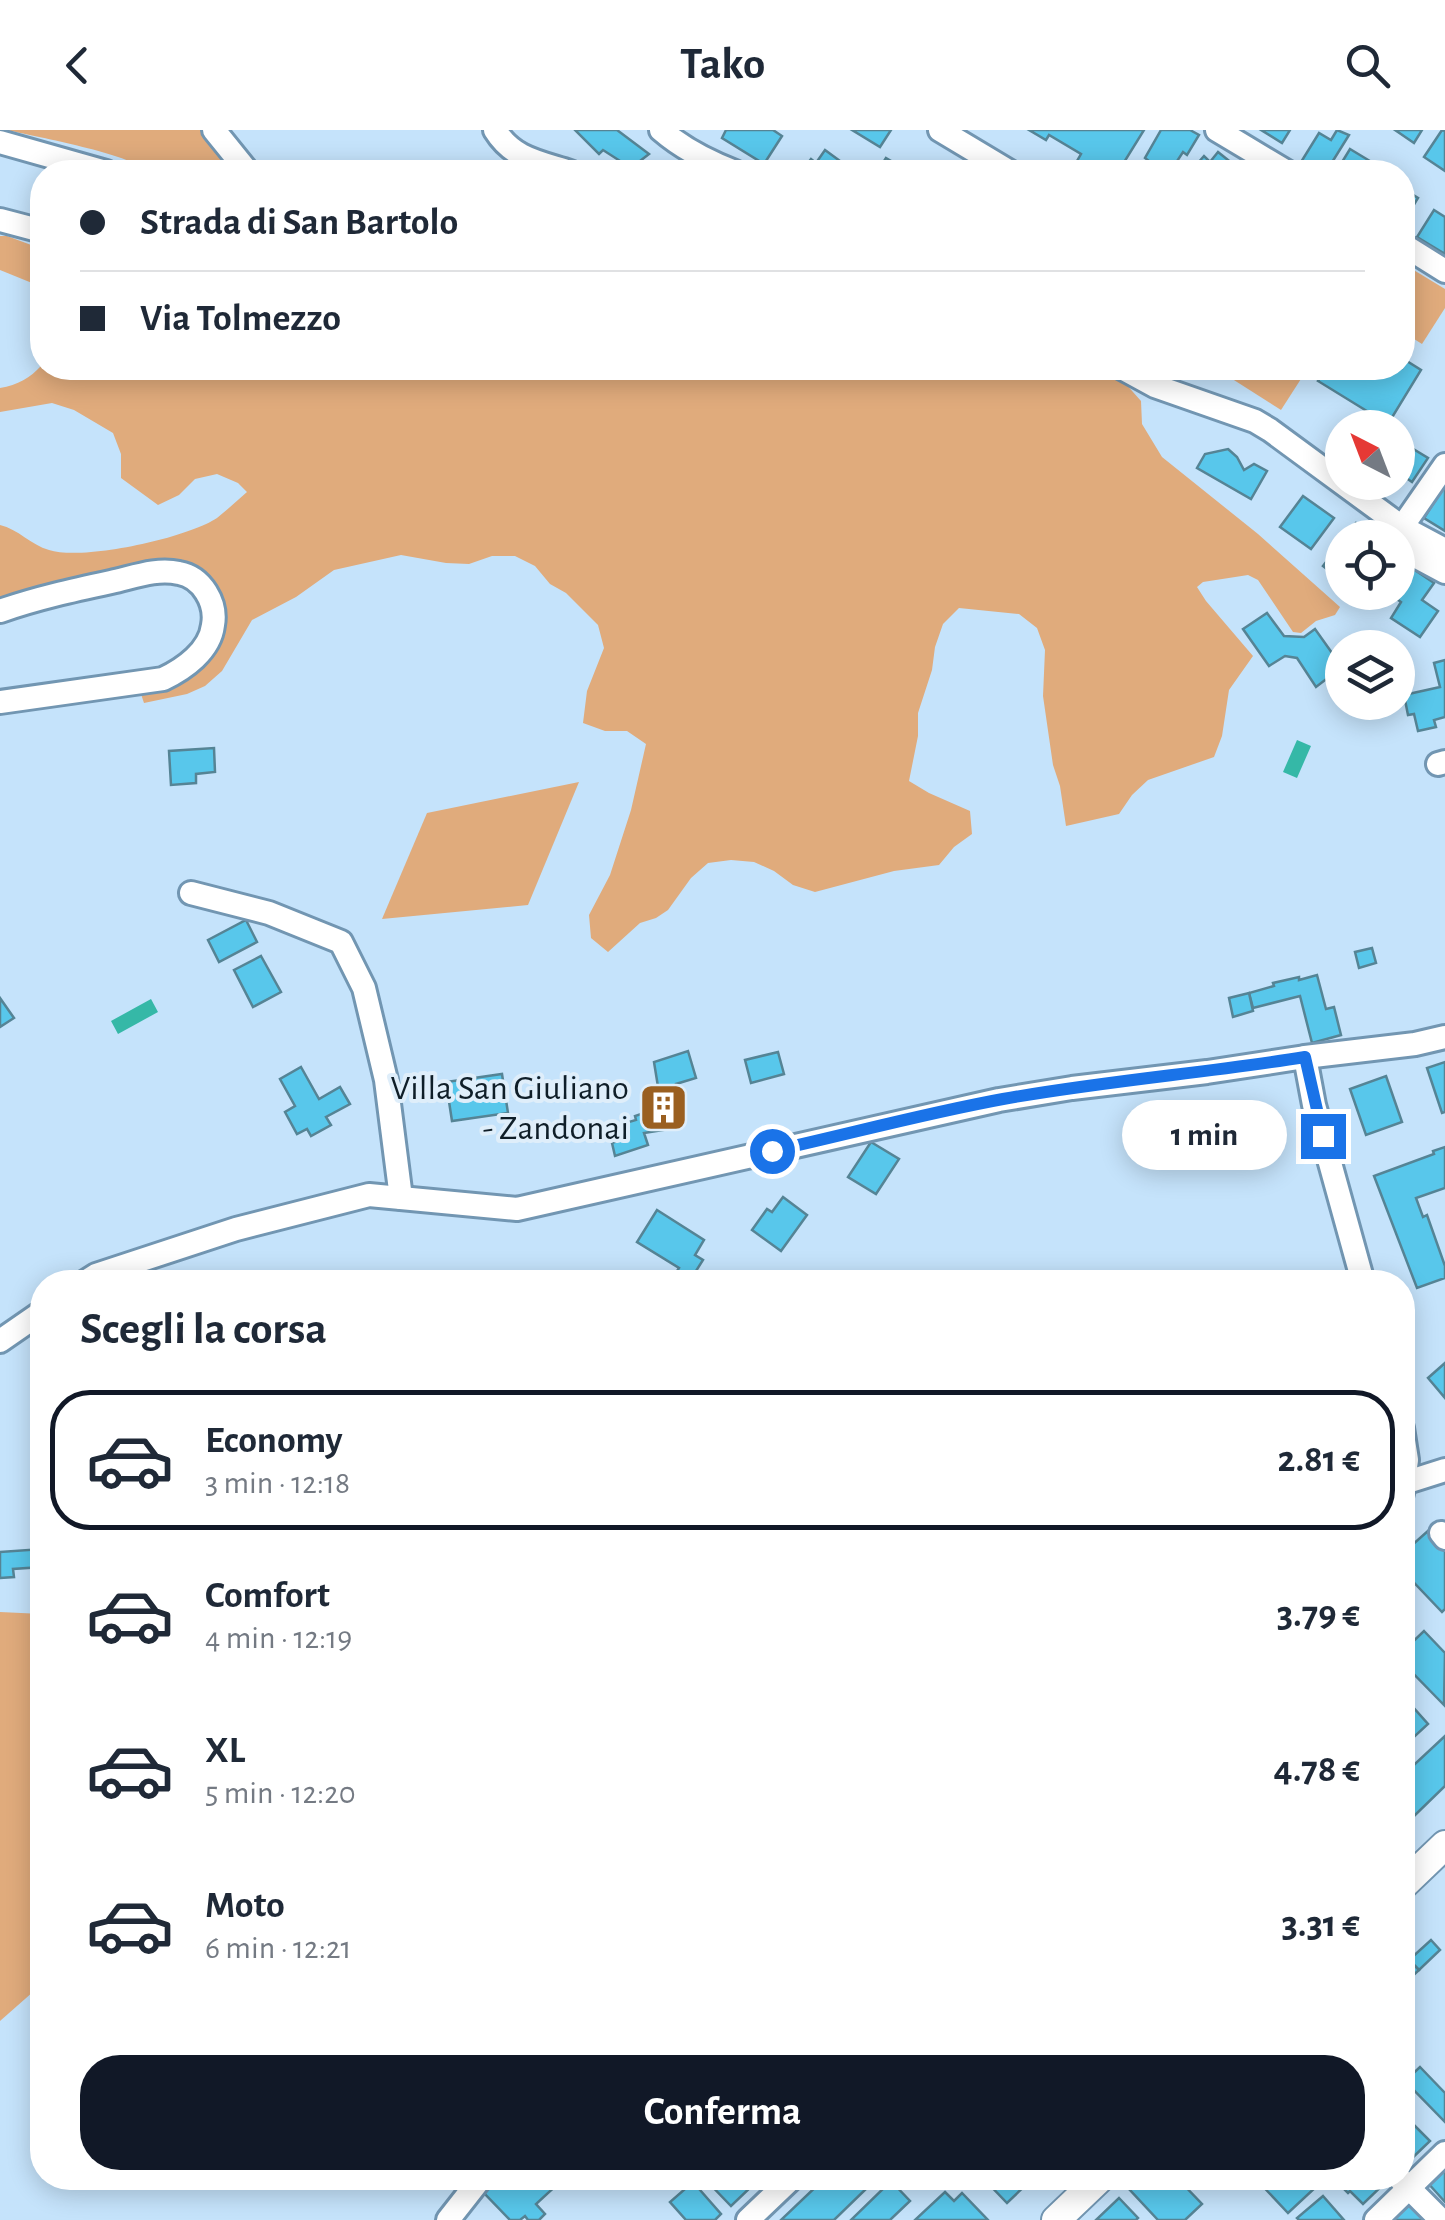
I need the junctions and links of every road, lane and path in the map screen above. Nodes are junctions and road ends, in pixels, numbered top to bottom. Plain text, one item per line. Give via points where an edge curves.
1 (214, 130) edge
2 (495, 130) edge
3 (661, 130) edge
4 (940, 130) edge
5 (1228, 133) edge
6 (0, 142) edge
7 (64, 160) edge
8 (238, 160) edge
9 (532, 160) edge
10 (707, 160) edge
11 (990, 160) edge
12 (1268, 160) edge
13 (0, 220) edge
14 (30, 229) edge
15 (1415, 252) edge
16 (1445, 270) edge
17 (1144, 380) edge
18 (1445, 465) edge
19 (1380, 520) edge
20 (1413, 520) edge
21 (1415, 542) edge
22 (1415, 548) edge
23 (1445, 550) edge
24 (1445, 572) edge
25 (0, 610) edge
26 (0, 702) edge
27 (191, 893) dead end
28 (1445, 1037) edge
29 (1305, 1057) junction
30 (402, 1198) junction
31 (111, 1270) edge
32 (1360, 1270) edge
33 (30, 1320) edge
34 (0, 1341) edge
35 (1445, 1470) edge
36 (1415, 1483) edge
37 (1445, 1845) edge
38 (1415, 1874) edge
39 (1445, 2153) edge
40 (1415, 2174) edge
41 (472, 2190) edge
42 (779, 2190) edge
43 (1087, 2190) edge
44 (1398, 2190) edge
45 (1410, 2190) edge
46 (448, 2220) edge
47 (748, 2220) edge
48 (1056, 2220) edge
49 (1376, 2220) edge
50 (1441, 2220) edge

1 - 8 street
2 - 9 street via 508,149
3 - 10 street
4 - 11 street
5 - 12 street
6 - 7 street
13 - 14 street
15 - 16 street
17 - 19 street via 1270,430
18 - 20 street
21 - 23 street
22 - 24 street
25 - 26 street via 159,571 184,573 202,585 214,626 184,669 163,679
27 - 30 street via 269,912 341,942 364,988 382,1061
28 - 29 street
29 - 30 street via 999,1100 517,1209
29 - 32 street
30 - 31 street via 369,1195
33 - 34 street
35 - 36 street
37 - 38 main road
39 - 40 street
41 - 46 street
42 - 47 street
43 - 48 main road
44 - 49 street
45 - 50 street

